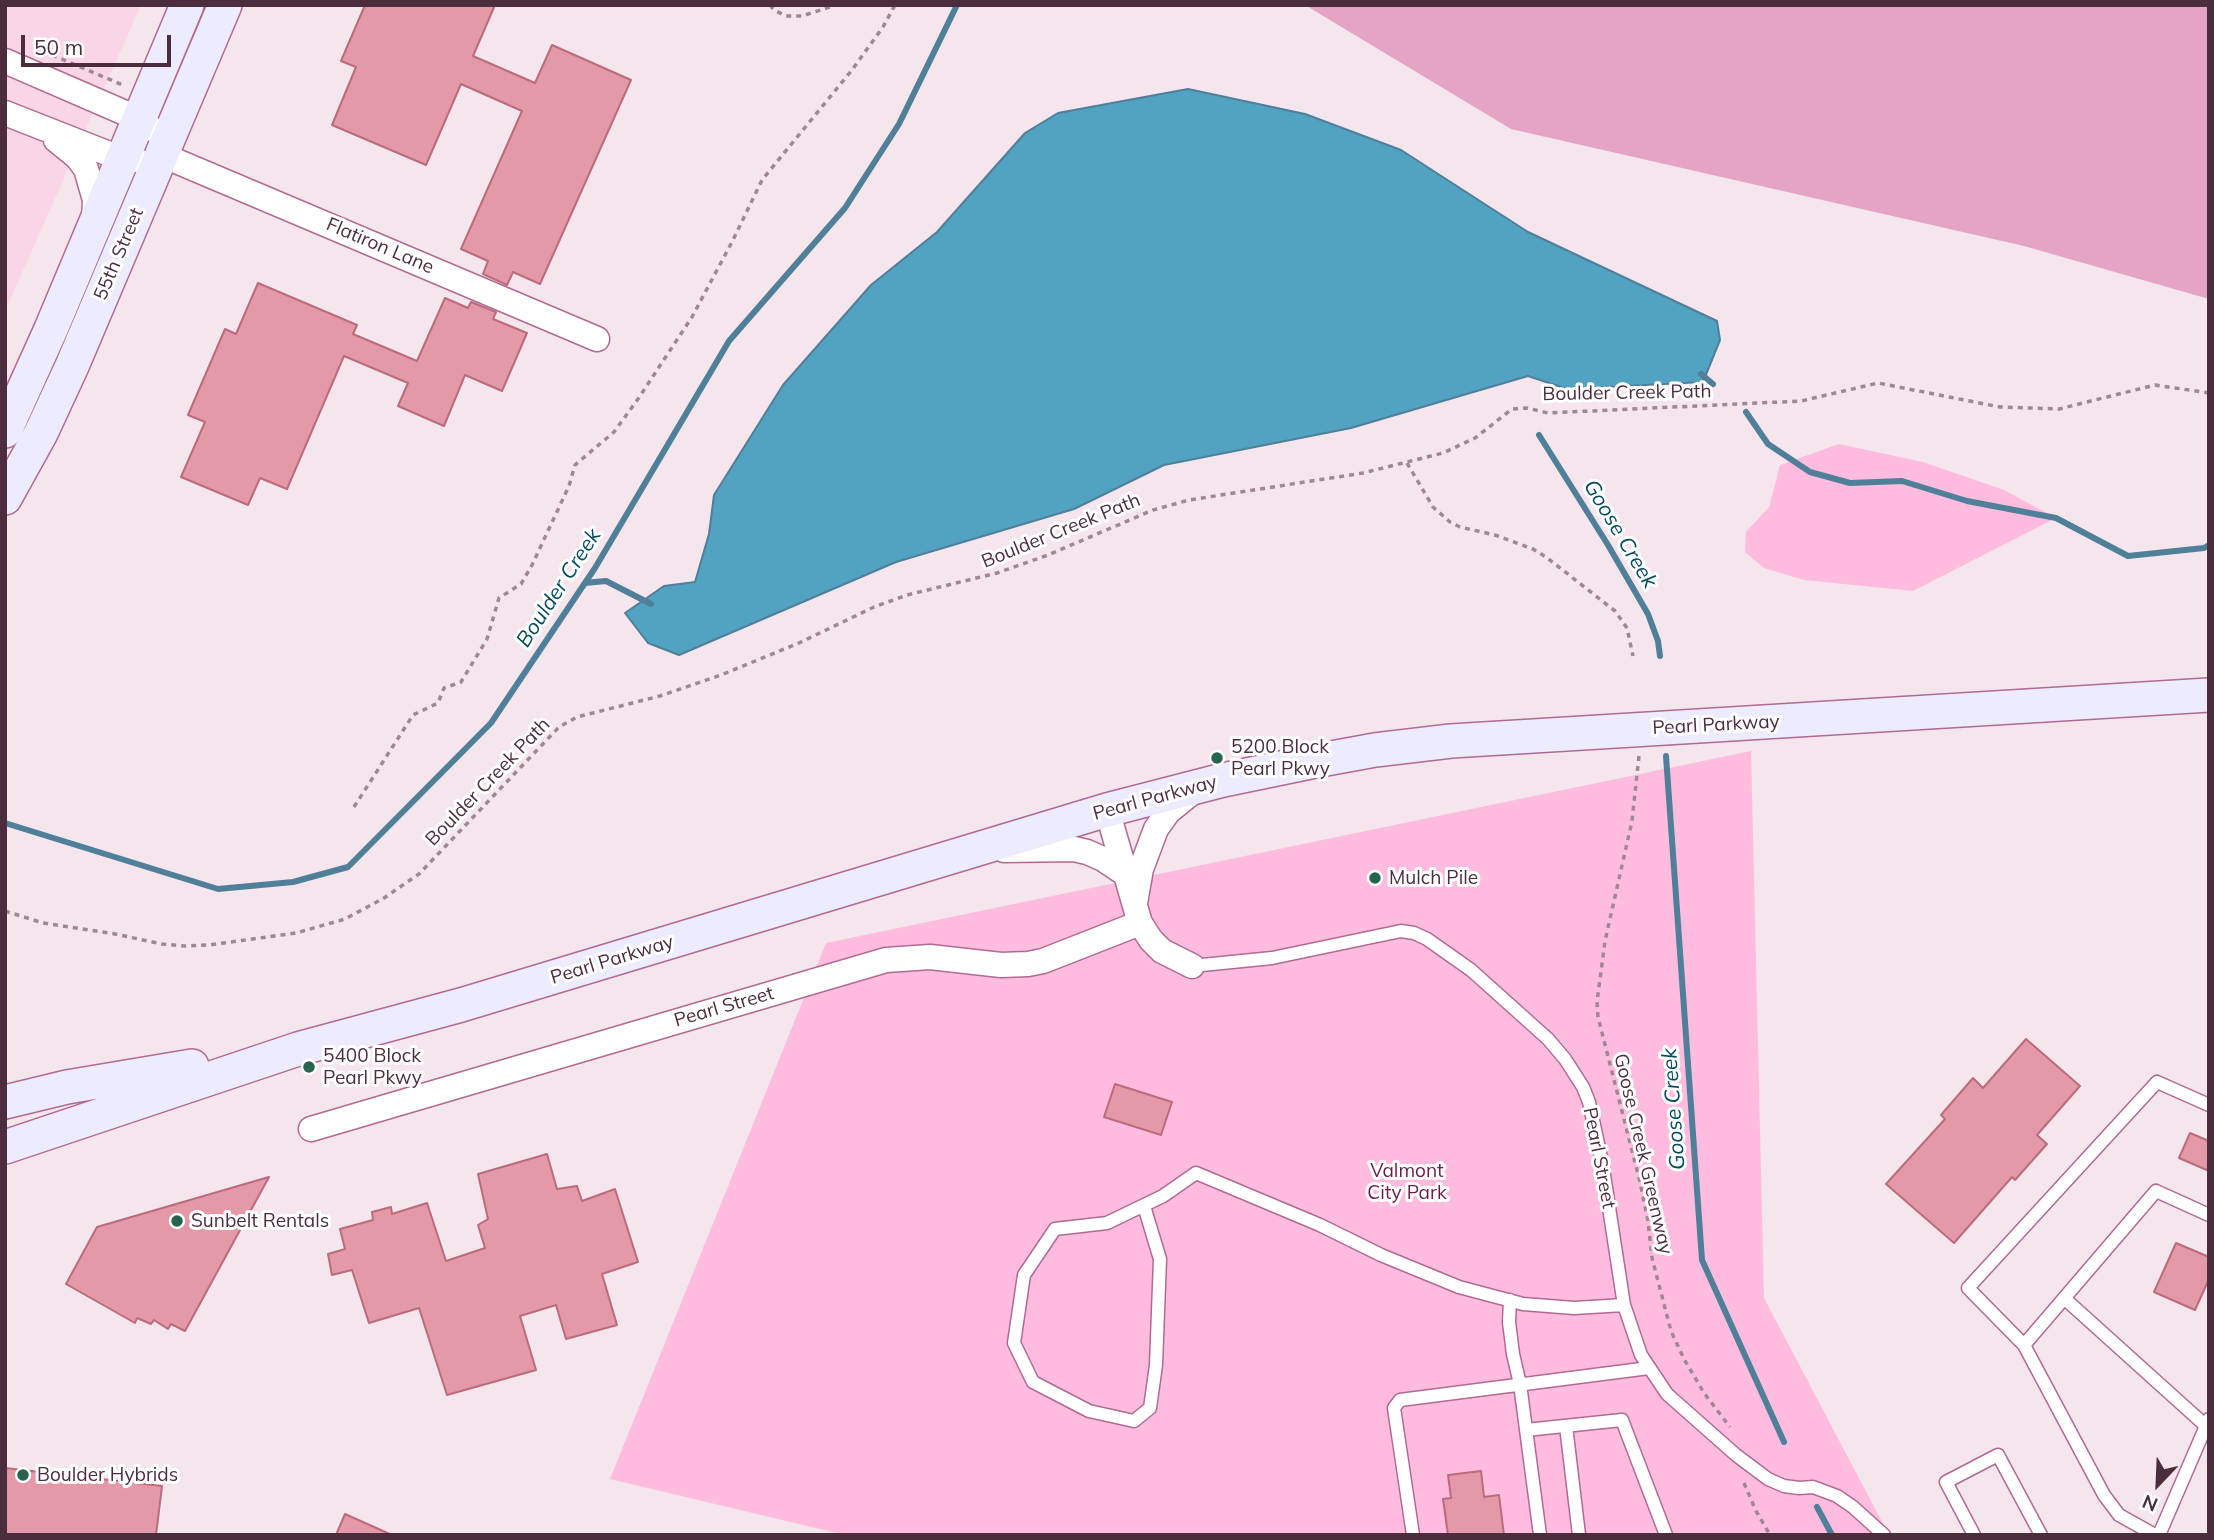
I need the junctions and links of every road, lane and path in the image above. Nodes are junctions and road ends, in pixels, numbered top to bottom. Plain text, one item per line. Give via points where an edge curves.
1 (187, 5) edge
2 (225, 5) edge
3 (770, 5) edge
4 (835, 5) edge
5 (895, 5) edge
6 (37, 48) dead end
7 (5, 61) edge
8 (131, 106) junction
9 (14, 116) edge
10 (162, 155) junction
11 (122, 159) junction
12 (93, 227) junction
13 (597, 339) dead end
14 (2209, 393) edge
15 (5, 430) edge
16 (1407, 463) junction
17 (5, 498) edge
18 (1633, 656) dead end
19 (2209, 695) edge
20 (1639, 756) dead end
21 (1203, 785) junction
22 (354, 807) dead end
23 (1107, 810) junction
24 (968, 852) junction
25 (1124, 873) junction
26 (5, 911) edge
27 (1137, 915) junction
28 (1192, 966) joint
29 (299, 1049) junction
30 (5, 1102) edge
31 (2209, 1105) edge
32 (311, 1129) dead end
33 (5, 1147) edge
34 (1144, 1206) junction
35 (2209, 1215) edge
36 (2064, 1298) junction
37 (1510, 1300) junction
38 (1624, 1305) junction
39 (2024, 1345) junction
40 (1649, 1368) junction
41 (1520, 1384) junction
42 (2208, 1424) edge
43 (1566, 1426) junction
44 (1526, 1430) junction
45 (1736, 1455) junction
46 (1413, 1535) edge
47 (1540, 1535) edge
48 (1580, 1535) edge
49 (1666, 1535) edge
50 (1770, 1535) edge
51 (1884, 1535) edge
52 (1974, 1535) edge
53 (2041, 1535) edge
54 (2157, 1535) edge

1 - 8 main road, 55th Street
2 - 10 main road, 55th Street
3 - 4 path via 786,16 802,16
5 - 22 path via 852,70 762,180 692,317 638,399 614,432 575,466 532,565 521,584 499,598 486,639 461,682 444,688 438,704 413,715
6 - 8 path via 125,85
7 - 8 street
8 - 10 street via 160,140
8 - 11 main road, 55th Street
9 - 11 street
9 - 12 street via 68,148 85,167 95,200
10 - 11 street
10 - 13 street, Flatiron Lane
10 - 17 main road, 55th Street via 57,400
11 - 12 main road, 55th Street
12 - 15 main road, 55th Street
14 - 16 path, Boulder Creek Path via 2155,385 2047,409 2000,407 1878,383 1801,401 1548,412 1512,409 1475,438
16 - 18 path via 1433,507 1450,522 1533,549 1615,611 1627,628
16 - 26 path, Boulder Creek Path via 1153,510 997,573 874,607 721,675 577,717 559,727 419,874 345,919 296,933 185,946 43,923
19 - 21 main road, Pearl Parkway via 1451,741 1375,750
20 - 45 path, Goose Creek Greenway via 1632,821 1605,941 1598,1017 1640,1182 1652,1258 1671,1332 1704,1393 1730,1425
21 - 23 main road, Pearl Parkway
21 - 27 street via 1175,804 1156,829 1139,877
23 - 24 main road, Pearl Parkway
23 - 25 street, Pearl Street
24 - 25 street via 1068,849 1093,854
24 - 29 main road, Pearl Parkway via 461,1005
25 - 27 street, Pearl Street
27 - 28 street, Pearl Street via 1162,951
27 - 32 street, Pearl Street via 1043,961 1001,965 930,957 886,960
28 - 38 lane, Pearl Street via 1272,958 1401,931 1427,939 1471,970 1548,1040 1583,1087 1602,1162
29 - 30 main road, Pearl Parkway via 67,1087
29 - 33 main road, Pearl Parkway
31 - 39 lane via 2157,1082 1968,1288
34 - 34 lane via 1107,1223 1055,1229 1024,1275 1014,1343 1033,1382 1089,1411 1134,1421 1150,1408 1156,1365 1160,1259
34 - 37 lane via 1196,1173 1392,1260 1459,1287
35 - 36 lane via 2156,1191
36 - 39 lane
36 - 42 lane
37 - 38 lane via 1574,1308
37 - 41 lane via 1511,1343
38 - 40 lane, Pearl Street
39 - 54 lane via 2104,1495 2119,1515
40 - 41 lane
40 - 45 lane, Pearl Street via 1667,1394
41 - 44 lane
41 - 46 lane via 1400,1400 1394,1408
42 - 54 lane
43 - 44 lane
43 - 48 lane
43 - 49 lane via 1622,1420
44 - 47 lane
45 - 50 path, Goose Creek Greenway via 1744,1483
45 - 51 lane, Pearl Street via 1784,1486 1813,1487 1837,1496
52 - 53 lane via 1946,1482 1998,1455

